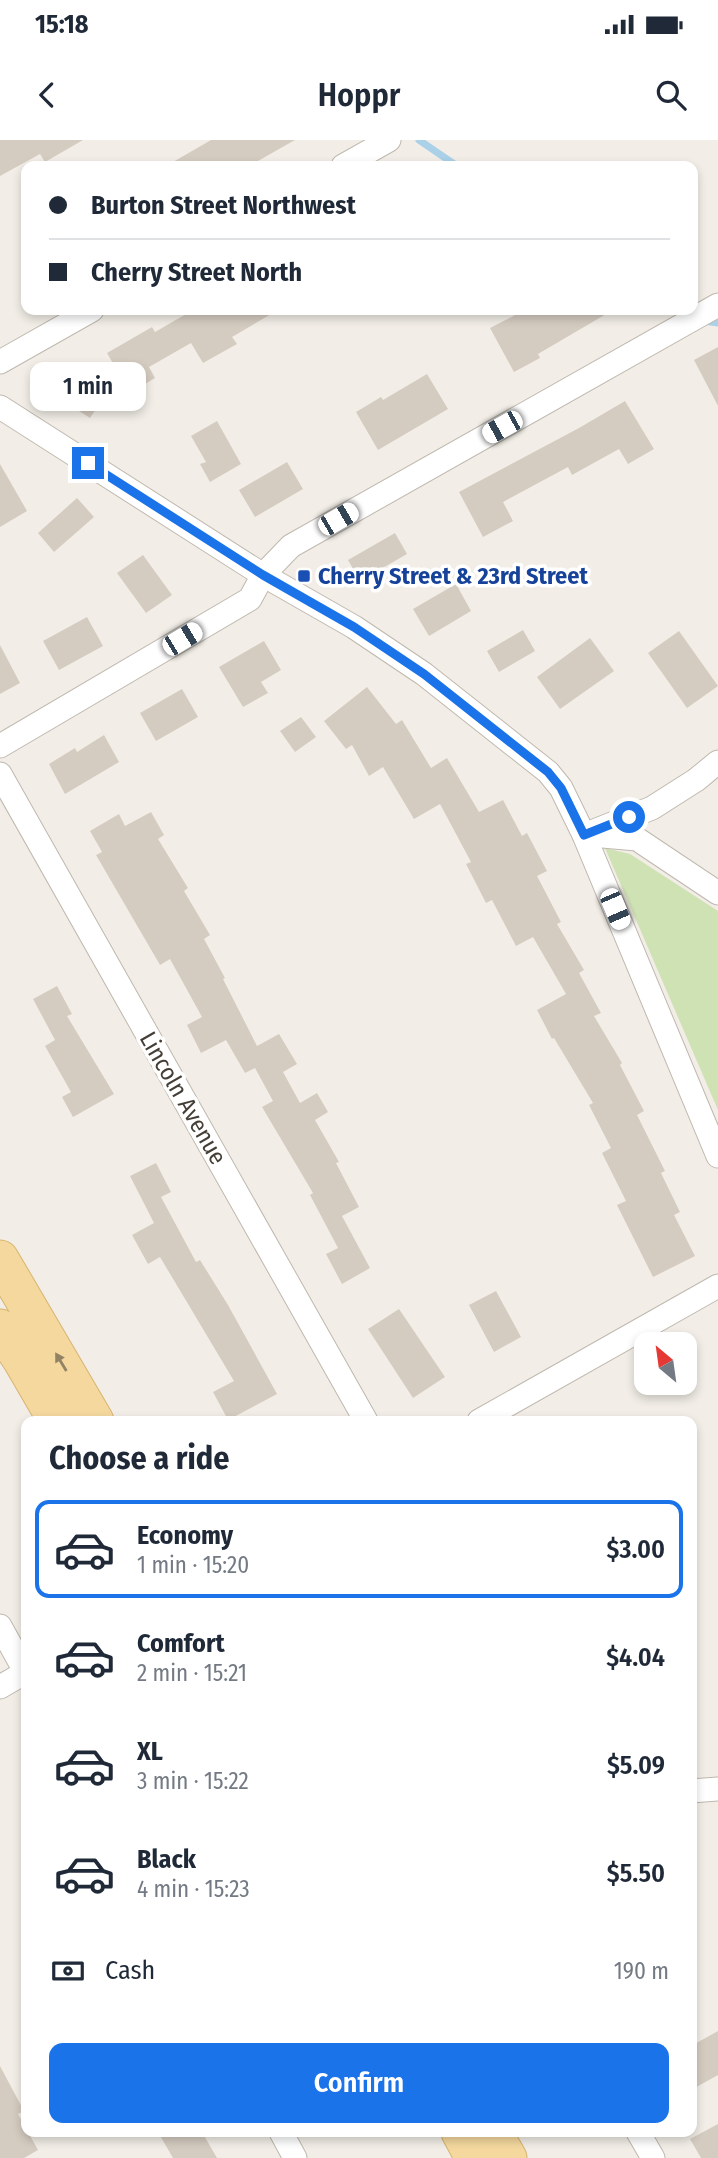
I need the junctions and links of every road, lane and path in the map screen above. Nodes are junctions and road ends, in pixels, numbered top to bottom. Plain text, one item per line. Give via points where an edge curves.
1 (389, 140) edge
2 (352, 161) edge
3 (718, 305) edge
4 (83, 315) edge
5 (0, 362) edge
6 (0, 407) edge
7 (263, 575) junction
8 (0, 746) edge
9 (718, 762) edge
10 (0, 774) edge
11 (584, 835) junction
12 (718, 893) edge
13 (718, 1156) edge
14 (0, 1259) edge
15 (718, 1286) edge
16 (0, 1328) edge
17 (54, 1416) edge
18 (92, 1416) edge
19 (363, 1416) edge
20 (488, 1416) edge
21 (0, 1626) edge
22 (21, 1664) edge
23 (21, 1676) edge
24 (0, 1687) edge
25 (718, 1789) edge
26 (697, 1791) edge
27 (284, 2137) edge
28 (463, 2137) edge
29 (497, 2137) edge
30 (641, 2137) edge
31 (295, 2158) edge
32 (474, 2158) edge
33 (508, 2158) edge
34 (653, 2158) edge

1 - 2 street
3 - 7 street via 291,546
4 - 5 street
6 - 7 street
7 - 8 street via 250,599
7 - 11 street via 424,674 524,751 561,788
9 - 11 street via 652,808
10 - 19 street, Lincoln Avenue
11 - 12 street via 637,839
11 - 13 street
18 -> 14 main road
15 - 20 street
16 - 17 main road
21 - 22 street
23 - 24 street
25 - 26 street
27 - 31 street
28 - 32 main road
29 - 33 main road
30 - 34 street

